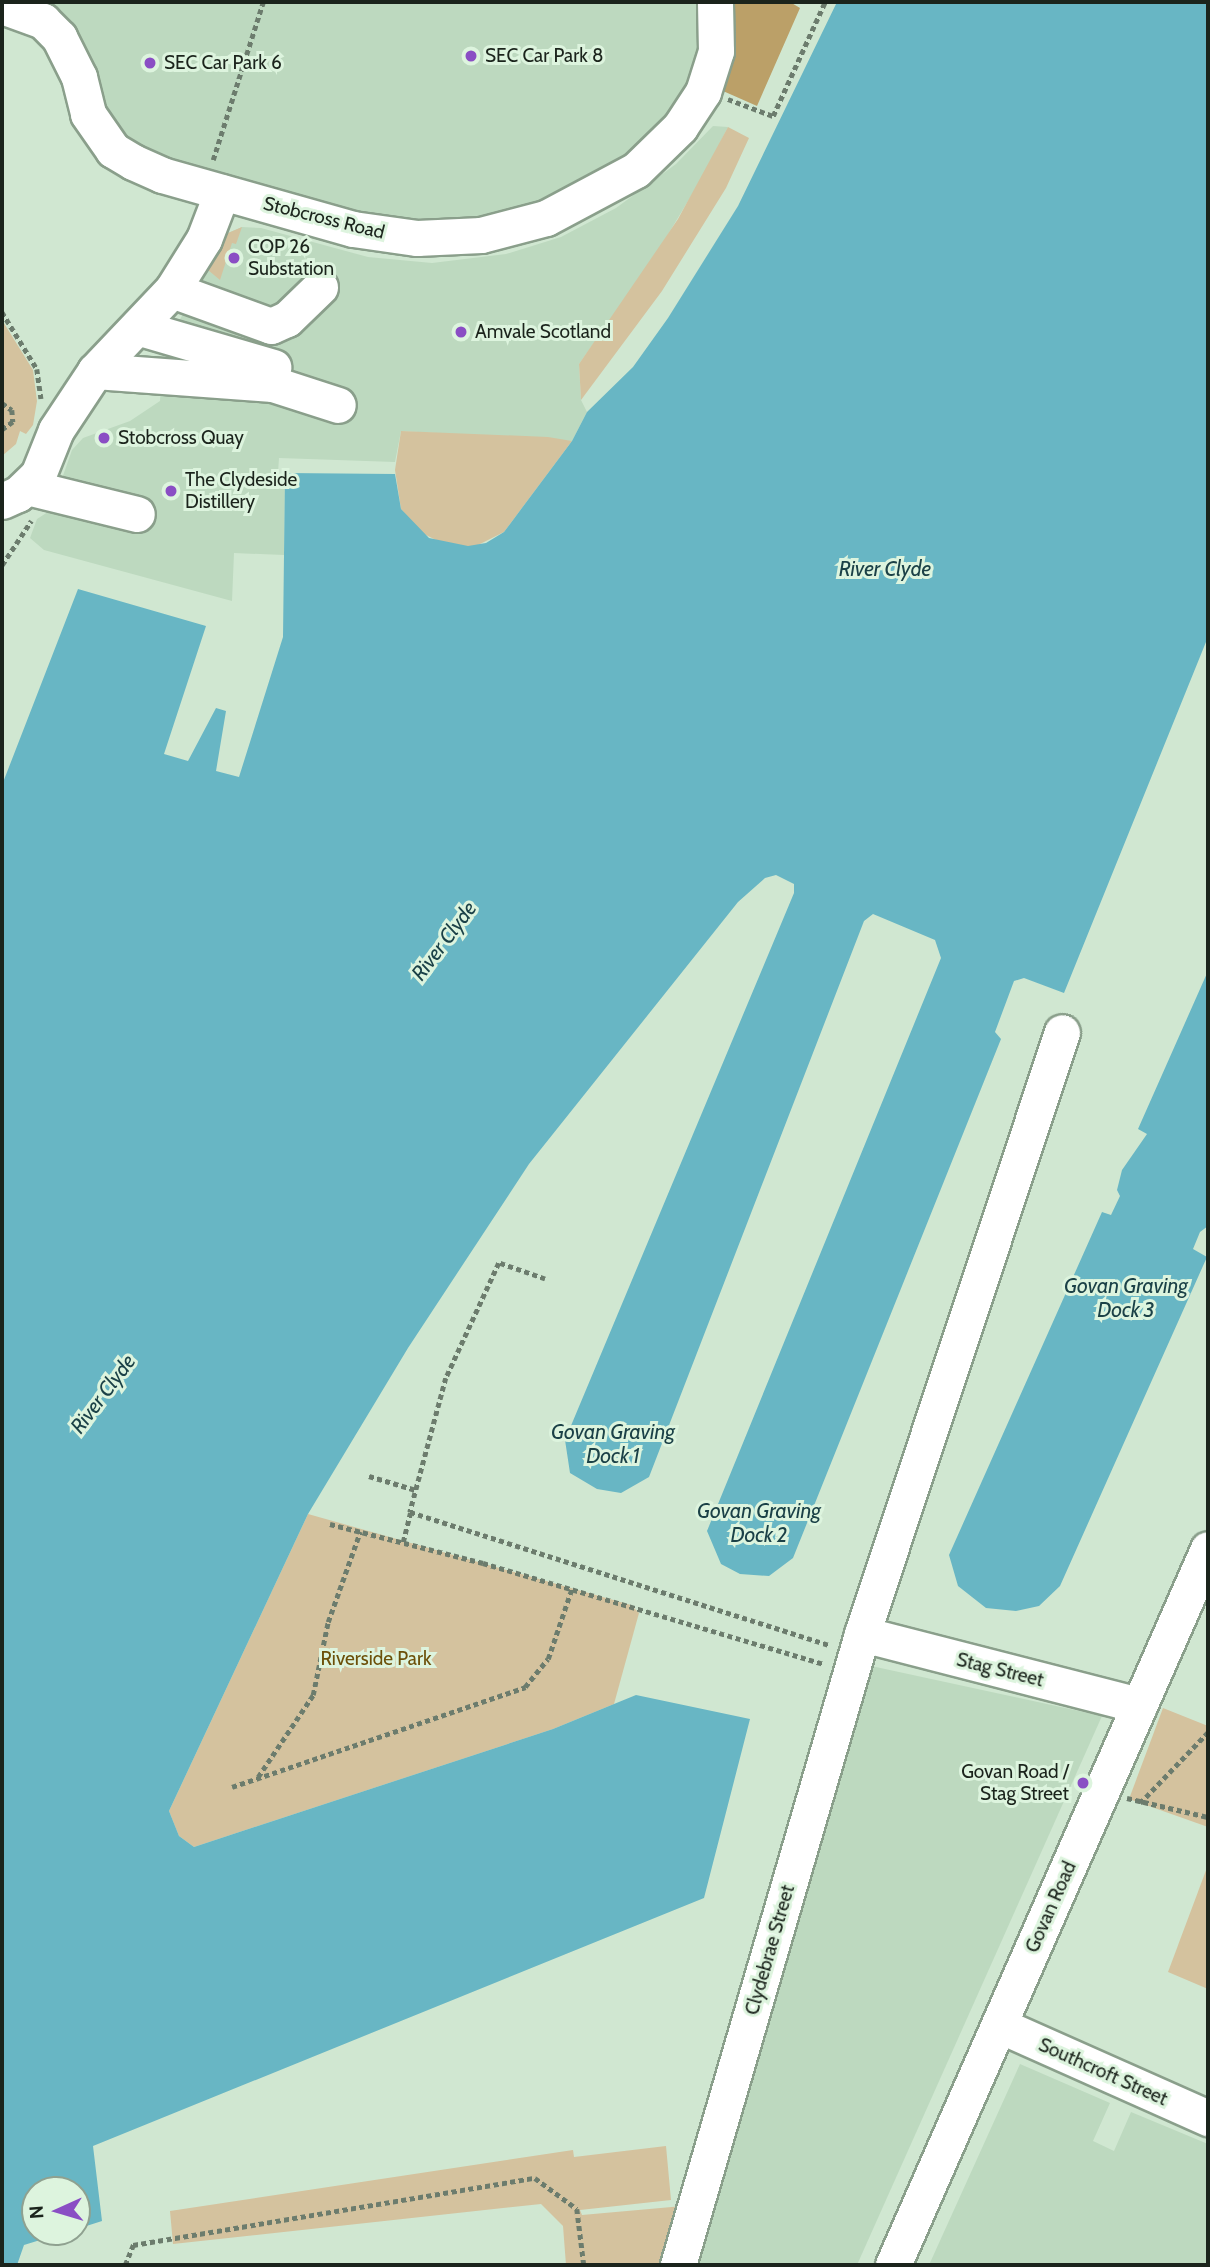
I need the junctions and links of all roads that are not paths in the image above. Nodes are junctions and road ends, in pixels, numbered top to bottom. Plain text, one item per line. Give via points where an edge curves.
1 (2, 6) edge
2 (707, 6) edge
3 (213, 190) junction
4 (320, 287) dead end
5 (172, 290) junction
6 (140, 328) junction
7 (94, 370) junction
8 (300, 374) dead end
9 (338, 405) dead end
10 (15, 494) edge
11 (137, 513) dead end
12 (1062, 1032) dead end
13 (1208, 1549) edge
14 (857, 1654) junction
15 (1139, 1705) junction
16 (999, 2025) junction
17 (1208, 2118) edge
18 (678, 2265) edge
19 (893, 2265) edge

1 - 3 street, Stobcross Road via 43,21 60,37 79,77 88,114 113,150 162,175
2 - 3 street, Stobcross Road via 711,71 680,127 636,170 546,218 481,235 417,238 353,229
3 - 5 street via 204,239
4 - 5 street via 287,319 271,326
5 - 6 street
6 - 7 street
6 - 8 street
7 - 9 street via 274,384
7 - 10 street
10 - 11 street
12 - 14 street, Clydebrae Street
13 - 15 street, Govan Road
14 - 15 street, Stag Street
14 - 18 street, Clydebrae Street
15 - 16 street, Govan Road
16 - 17 street, Southcroft Street
16 - 19 street, Govan Road

